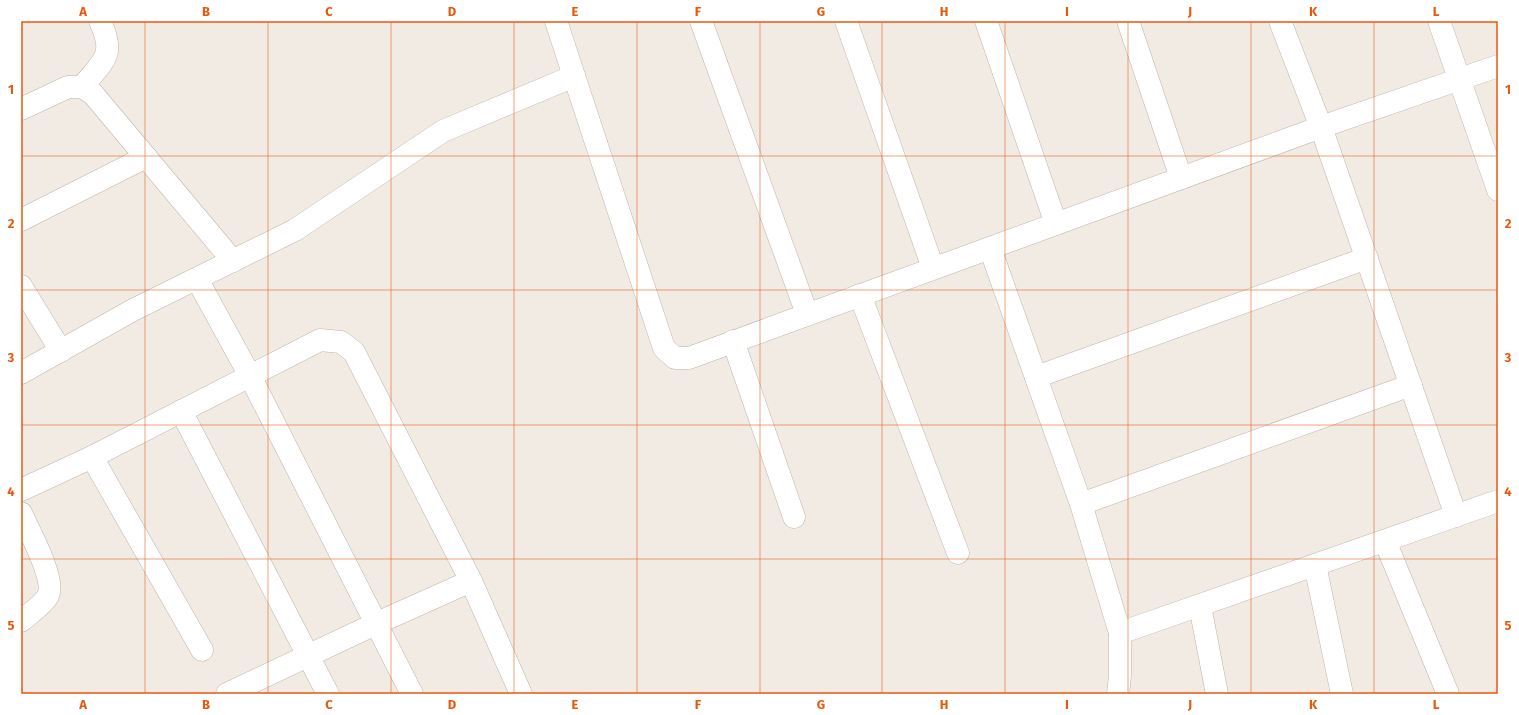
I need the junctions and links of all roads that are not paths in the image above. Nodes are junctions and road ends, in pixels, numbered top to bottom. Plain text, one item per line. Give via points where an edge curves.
1 (100, 21) edge
2 (556, 21) edge
3 (701, 21) edge
4 (846, 21) edge
5 (986, 21) edge
6 (1128, 21) edge
7 (1280, 21) edge
8 (1439, 21) edge
9 (1498, 66) edge
10 (574, 76) junction
11 (1460, 80) junction
12 (82, 87) junction
13 (21, 109) edge
14 (1322, 128) junction
15 (146, 157) junction
16 (1181, 178) junction
17 (1498, 190) edge
18 (21, 220) edge
19 (1056, 224) junction
20 (990, 248) junction
21 (1367, 258) junction
22 (232, 261) junction
23 (933, 268) junction
24 (197, 279) junction
25 (21, 286) edge
26 (860, 295) junction
27 (807, 314) junction
28 (733, 341) junction
29 (61, 351) junction
30 (21, 373) edge
31 (250, 376) junction
32 (1036, 377) junction
33 (1411, 385) junction
34 (182, 411) junction
35 (92, 457) junction
36 (21, 490) edge
37 (1498, 501) edge
38 (1080, 504) junction
39 (21, 513) edge
40 (1456, 516) junction
41 (794, 517) dead end
42 (1385, 541) junction
43 (958, 553) dead end
44 (1315, 565) junction
45 (471, 581) junction
46 (1200, 606) junction
47 (21, 621) edge
48 (375, 624) junction
49 (1120, 633) junction
50 (202, 650) dead end
51 (307, 655) junction
52 (227, 694) edge
53 (328, 694) edge
54 (412, 694) edge
55 (522, 694) edge
56 (1118, 694) edge
57 (1218, 694) edge
58 (1342, 694) edge
59 (1448, 694) edge

1 - 12 street via 109,46 107,57
2 - 10 street
3 - 27 street
4 - 23 street
5 - 19 street
6 - 16 street
7 - 14 street
8 - 11 street
9 - 11 street
10 - 22 street via 443,131 294,230
10 - 28 street via 664,348 675,358 689,358
11 - 14 street
11 - 17 street
12 - 13 street via 68,87
12 - 15 street via 93,94
14 - 16 street
14 - 21 street
15 - 18 street
15 - 22 street
16 - 19 street
19 - 20 street
20 - 23 street
20 - 32 street
21 - 32 street
21 - 33 street
22 - 24 street
23 - 26 street
24 - 29 street via 133,310
24 - 31 street
25 - 29 street
26 - 27 street
26 - 43 street
27 - 28 street
28 - 41 street
29 - 30 street
31 - 34 street
31 - 45 street via 320,340 340,342 354,352
31 - 48 street
32 - 38 street
33 - 38 street
33 - 40 street
34 - 35 street
34 - 51 street
35 - 36 street
35 - 50 street
37 - 40 street
38 - 49 street
39 - 47 street via 49,575 51,586 48,597
40 - 42 street
42 - 44 street
42 - 59 street
44 - 46 street
44 - 58 street
45 - 48 street
45 - 55 street
46 - 49 street
46 - 57 street
48 - 51 street
48 - 54 street
49 - 56 street
51 - 52 street
51 - 53 street

